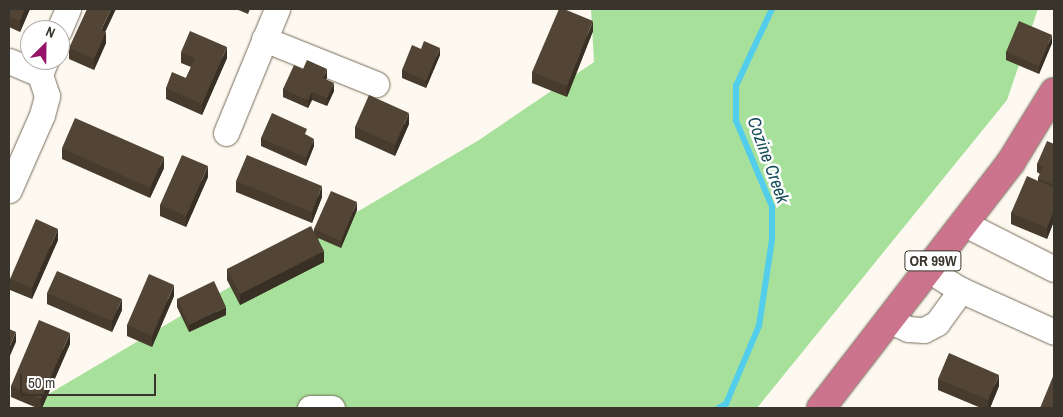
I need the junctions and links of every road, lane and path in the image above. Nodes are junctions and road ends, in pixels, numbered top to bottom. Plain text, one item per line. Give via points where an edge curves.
1 (277, 9) edge
2 (264, 39) junction
3 (43, 70) edge
4 (376, 84) dead end
5 (1054, 92) edge
6 (1048, 118) edge
7 (226, 133) dead end
8 (9, 190) edge
9 (963, 223) junction
10 (927, 269) junction
11 (1054, 269) edge
12 (961, 290) junction
13 (888, 320) junction
14 (1054, 332) edge
15 (310, 408) edge
16 (332, 408) edge
17 (821, 408) edge

1 - 2 street
2 - 4 street
2 - 7 street
3 - 8 street via 47,96 42,115
5 - 6 highway, OR 99W
6 - 9 highway, OR 99W
9 - 10 highway, OR 99W
9 - 11 street
10 - 12 street
10 - 13 highway, OR 99W
12 - 13 street via 937,323 924,330 908,329
12 - 14 street
13 - 17 highway, OR 99W
15 - 16 street

